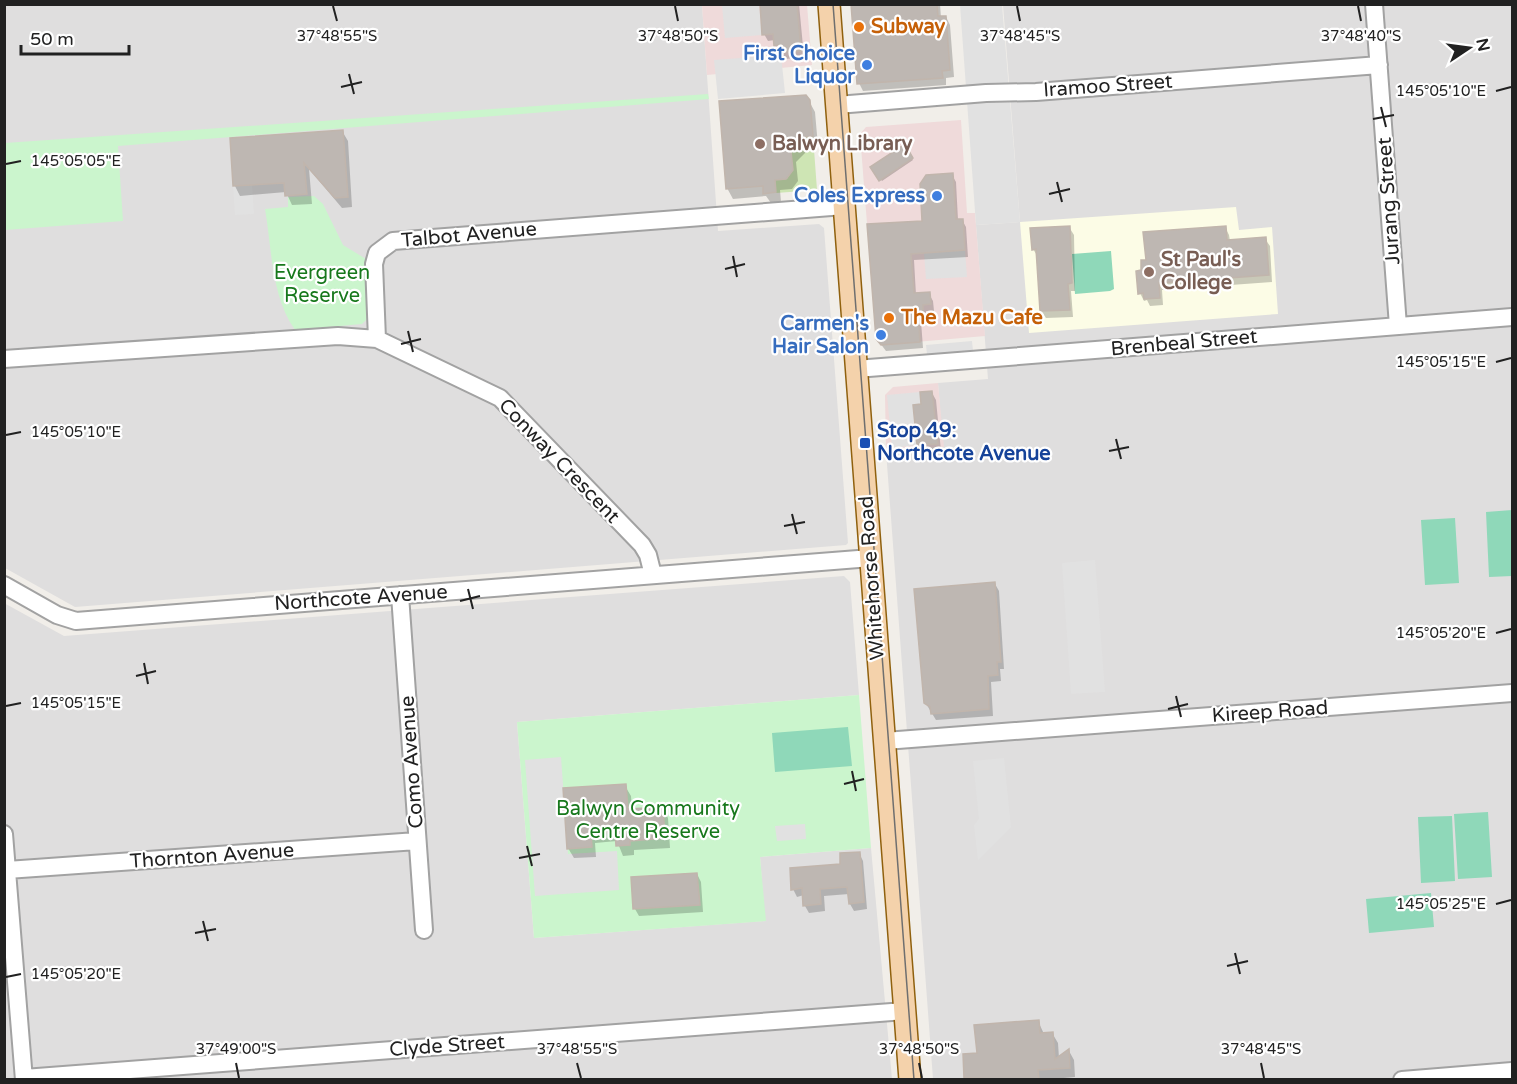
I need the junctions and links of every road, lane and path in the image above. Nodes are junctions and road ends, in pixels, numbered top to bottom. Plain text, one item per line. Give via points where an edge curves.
1 (829, 4) edge
2 (1374, 4) edge
3 (1379, 65) junction
4 (837, 105) junction
5 (844, 206) junction
6 (1512, 317) edge
7 (1398, 326) junction
8 (377, 339) junction
9 (4, 359) edge
10 (856, 369) junction
11 (871, 558) junction
12 (653, 575) junction
13 (4, 585) edge
14 (400, 595) junction
15 (1512, 693) edge
16 (885, 741) junction
17 (4, 834) edge
18 (417, 842) junction
19 (7, 870) junction
20 (424, 930) dead end
21 (11, 989) edge
22 (905, 1011) junction
23 (1512, 1071) edge
24 (24, 1079) edge
25 (910, 1080) edge
26 (1402, 1080) edge

1 - 4 main road, Whitehorse Road
2 - 3 street, Jurang Street
3 - 4 street, Iramoo Street
3 - 7 street, Jurang Street
4 - 5 main road, Whitehorse Road
5 - 8 street, Talbot Avenue via 393,241 377,253 374,264
5 - 10 main road, Whitehorse Road
6 - 7 street, Brenbeal Street
7 - 10 street, Brenbeal Street
8 - 9 street via 338,336
8 - 12 street, Conway Crescent via 500,398 642,546
10 - 11 main road, Whitehorse Road
11 - 12 street, Northcote Avenue
11 - 16 main road, Whitehorse Road
12 - 14 street, Northcote Avenue
13 - 14 street, Northcote Avenue via 57,615 76,621
14 - 18 street, Como Avenue
15 - 16 street, Kireep Road
16 - 22 main road, Whitehorse Road
17 - 19 street
18 - 19 street, Thornton Avenue
18 - 20 street, Como Avenue
19 - 21 street
21 - 24 street
22 - 24 street, Clyde Street
22 - 25 main road, Whitehorse Road
23 - 26 street

